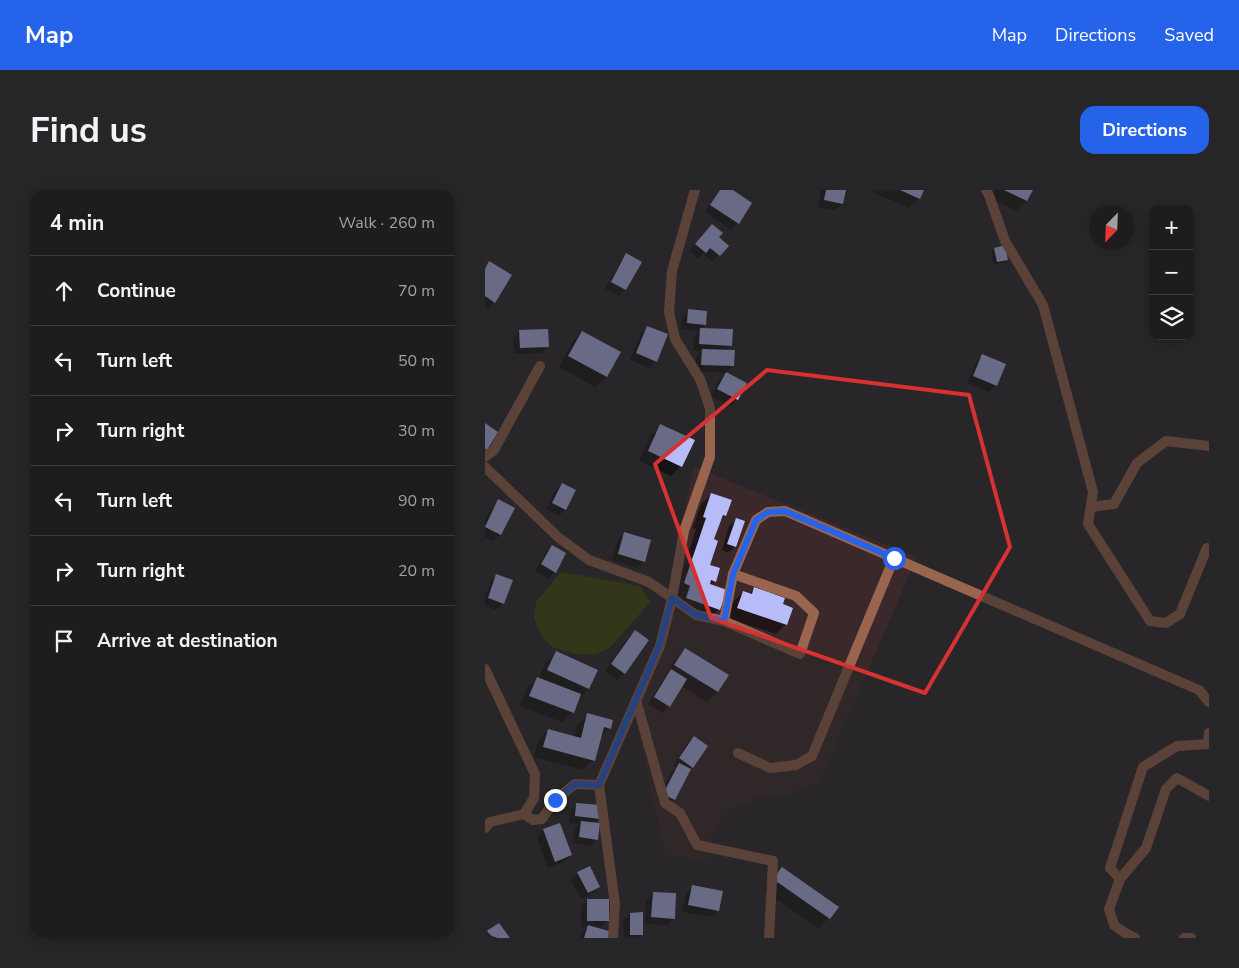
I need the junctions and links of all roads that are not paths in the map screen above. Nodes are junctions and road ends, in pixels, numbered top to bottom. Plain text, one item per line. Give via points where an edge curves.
1 (695, 190) edge
2 (986, 190) edge
3 (541, 366) dead end
4 (1209, 446) edge
5 (485, 457) edge
6 (485, 468) edge
7 (1091, 507) junction
8 (1209, 550) edge
9 (894, 558) junction
10 (733, 574) junction
11 (672, 598) junction
12 (724, 621) junction
13 (485, 669) edge
14 (636, 700) junction
15 (1209, 702) edge
16 (1209, 733) edge
17 (738, 753) dead end
18 (599, 785) junction
19 (1209, 796) edge
20 (524, 814) junction
21 (485, 828) edge
22 (1120, 879) junction
23 (613, 938) edge
24 (769, 938) edge
25 (1135, 938) edge
26 (1184, 938) edge
27 (1191, 938) edge

1 - 11 street via 672,271 669,312 675,339 700,379 710,408 710,457 684,531
2 - 7 street via 1005,241 1043,305 1093,492
3 - 5 street via 494,450
4 - 7 street via 1167,440 1137,463 1114,504
6 - 11 street via 558,536 589,560 649,582
7 - 8 street via 1088,524 1150,621 1166,623 1180,614 1207,548
9 - 10 street via 785,511 768,512 756,520
9 - 15 street via 1199,690
9 - 17 street via 812,756 796,765 770,768
10 - 12 street
10 - 12 street via 796,596 814,613 800,654
11 - 12 street via 696,615
11 - 14 street via 659,646
13 - 20 street via 535,774 534,798
14 - 18 street
14 - 24 street via 665,803 680,813 697,845 773,861
16 - 22 street via 1208,744 1177,746 1143,767 1110,868
18 - 20 street via 575,784 555,800 542,819 533,820
18 - 23 street via 615,904
19 - 22 street via 1177,778 1166,789 1146,848
20 - 21 street via 490,822
22 - 25 street via 1109,909 1114,925
26 - 27 street

